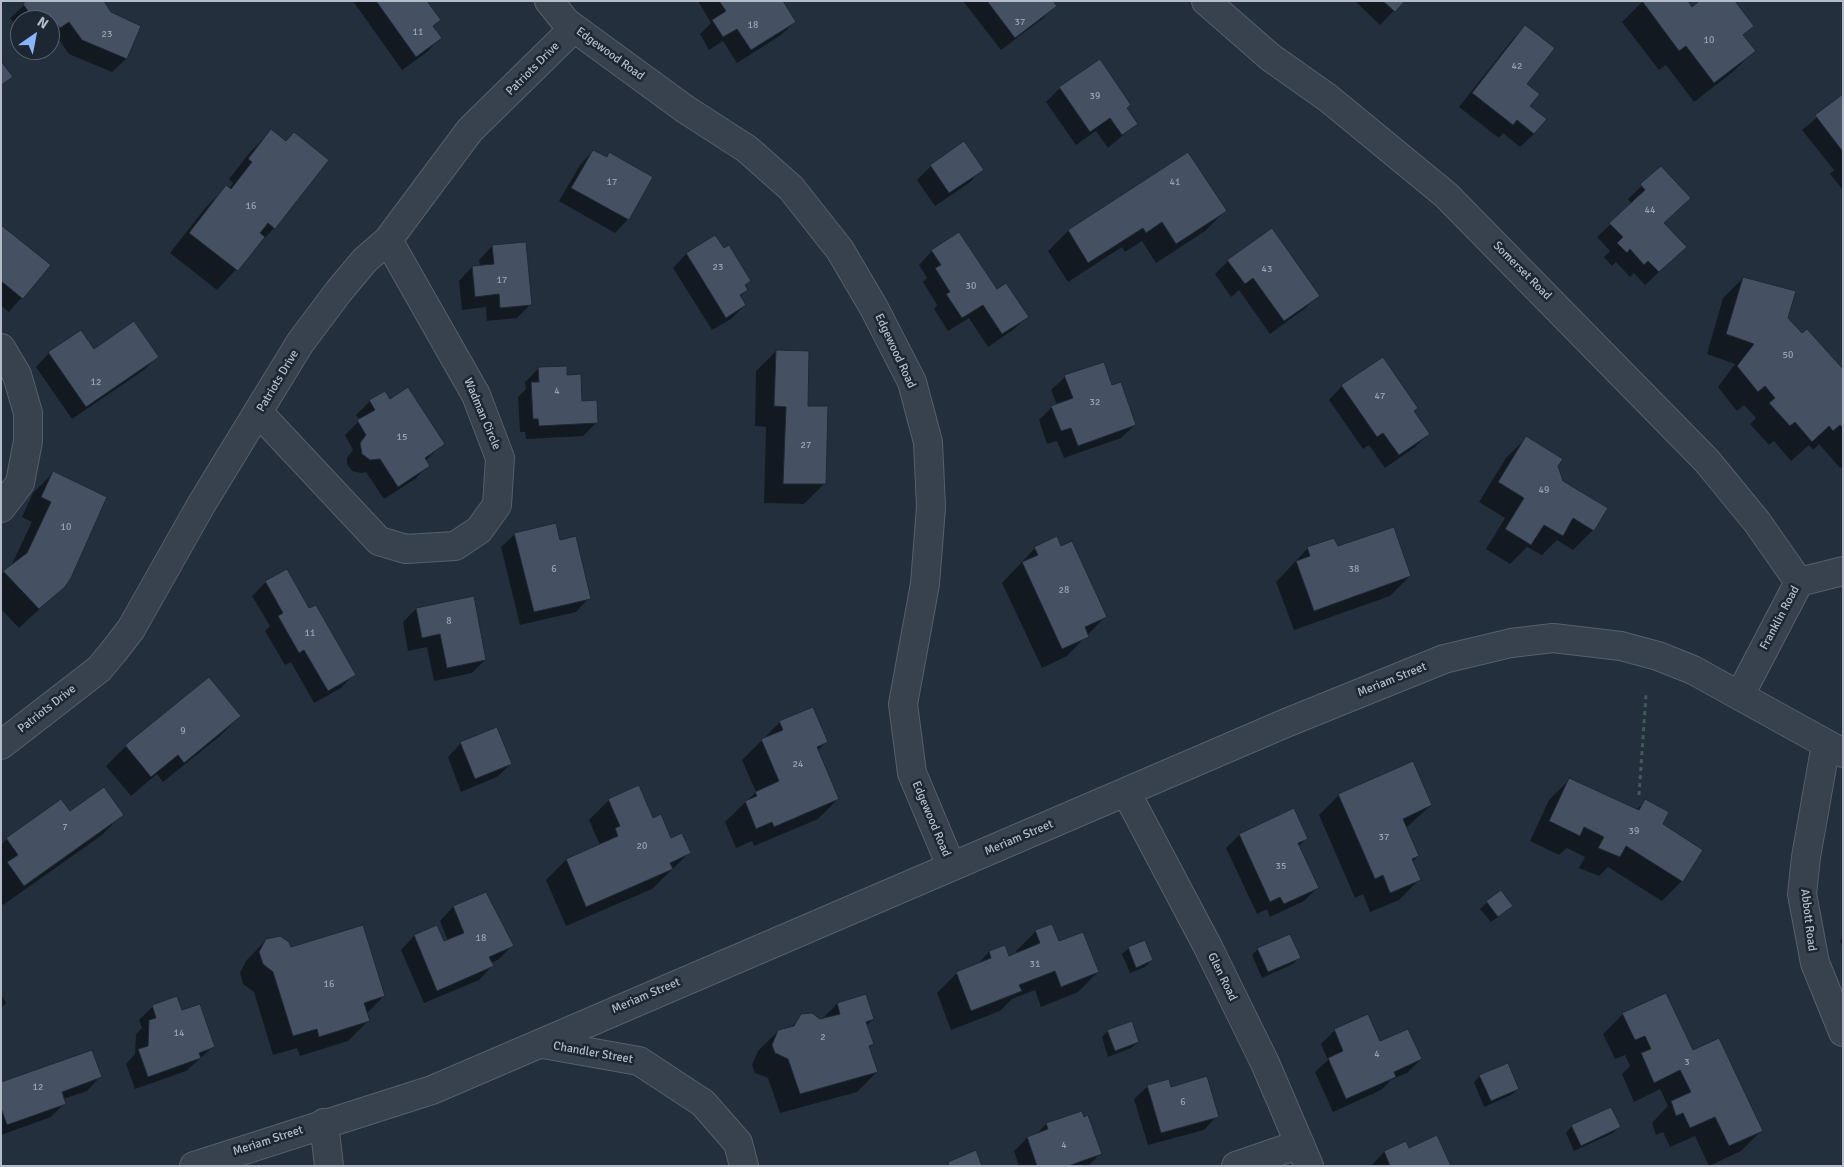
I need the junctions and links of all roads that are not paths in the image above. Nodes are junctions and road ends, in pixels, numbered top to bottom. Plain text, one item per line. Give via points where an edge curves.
1 (549, 1) edge
2 (1206, 1) edge
3 (574, 28) junction
4 (388, 240) junction
5 (1, 348) edge
6 (259, 413) junction
7 (1, 508) edge
8 (1843, 571) edge
9 (1799, 582) junction
10 (1740, 694) junction
11 (1, 745) edge
12 (1834, 748) edge
13 (1126, 792) junction
14 (951, 866) junction
15 (1843, 1032) edge
16 (543, 1044) junction
17 (324, 1123) junction
18 (1304, 1155) edge
19 (194, 1166) edge
20 (329, 1166) edge
21 (744, 1166) edge
22 (1236, 1166) edge

1 - 3 street, Edgewood Road
2 - 9 street, Somerset Road via 1266,53 1328,98 1446,195 1707,461 1757,522
3 - 4 street, Patriots Drive via 470,130
3 - 14 street, Edgewood Road via 685,109 747,149 791,188 840,250 912,382 928,442 931,508 925,584 903,704 912,773
4 - 6 street, Patriots Drive via 365,260 300,343
4 - 6 street, Wadman Circle via 476,395 500,458 497,506 479,530 455,546 406,549 379,541
5 - 7 street via 17,375 28,413 28,440 20,483
6 - 11 street, Patriots Drive via 201,505 131,629 99,669
8 - 9 street, Franklin Road
9 - 10 street, Franklin Road
10 - 12 street, Meriam Street
10 - 13 street, Meriam Street via 1667,659 1621,646 1553,638 1511,643 1444,659
12 - 15 street, Abbott Road via 1806,857 1802,894 1815,963
13 - 14 street, Meriam Street
13 - 18 street, Glen Road via 1190,911 1264,1063
14 - 16 street, Meriam Street via 610,1012
16 - 17 street, Meriam Street via 432,1090
16 - 21 street, Chandler Street via 639,1061 703,1103 738,1143
17 - 19 street, Meriam Street
17 - 20 street
18 - 22 street

